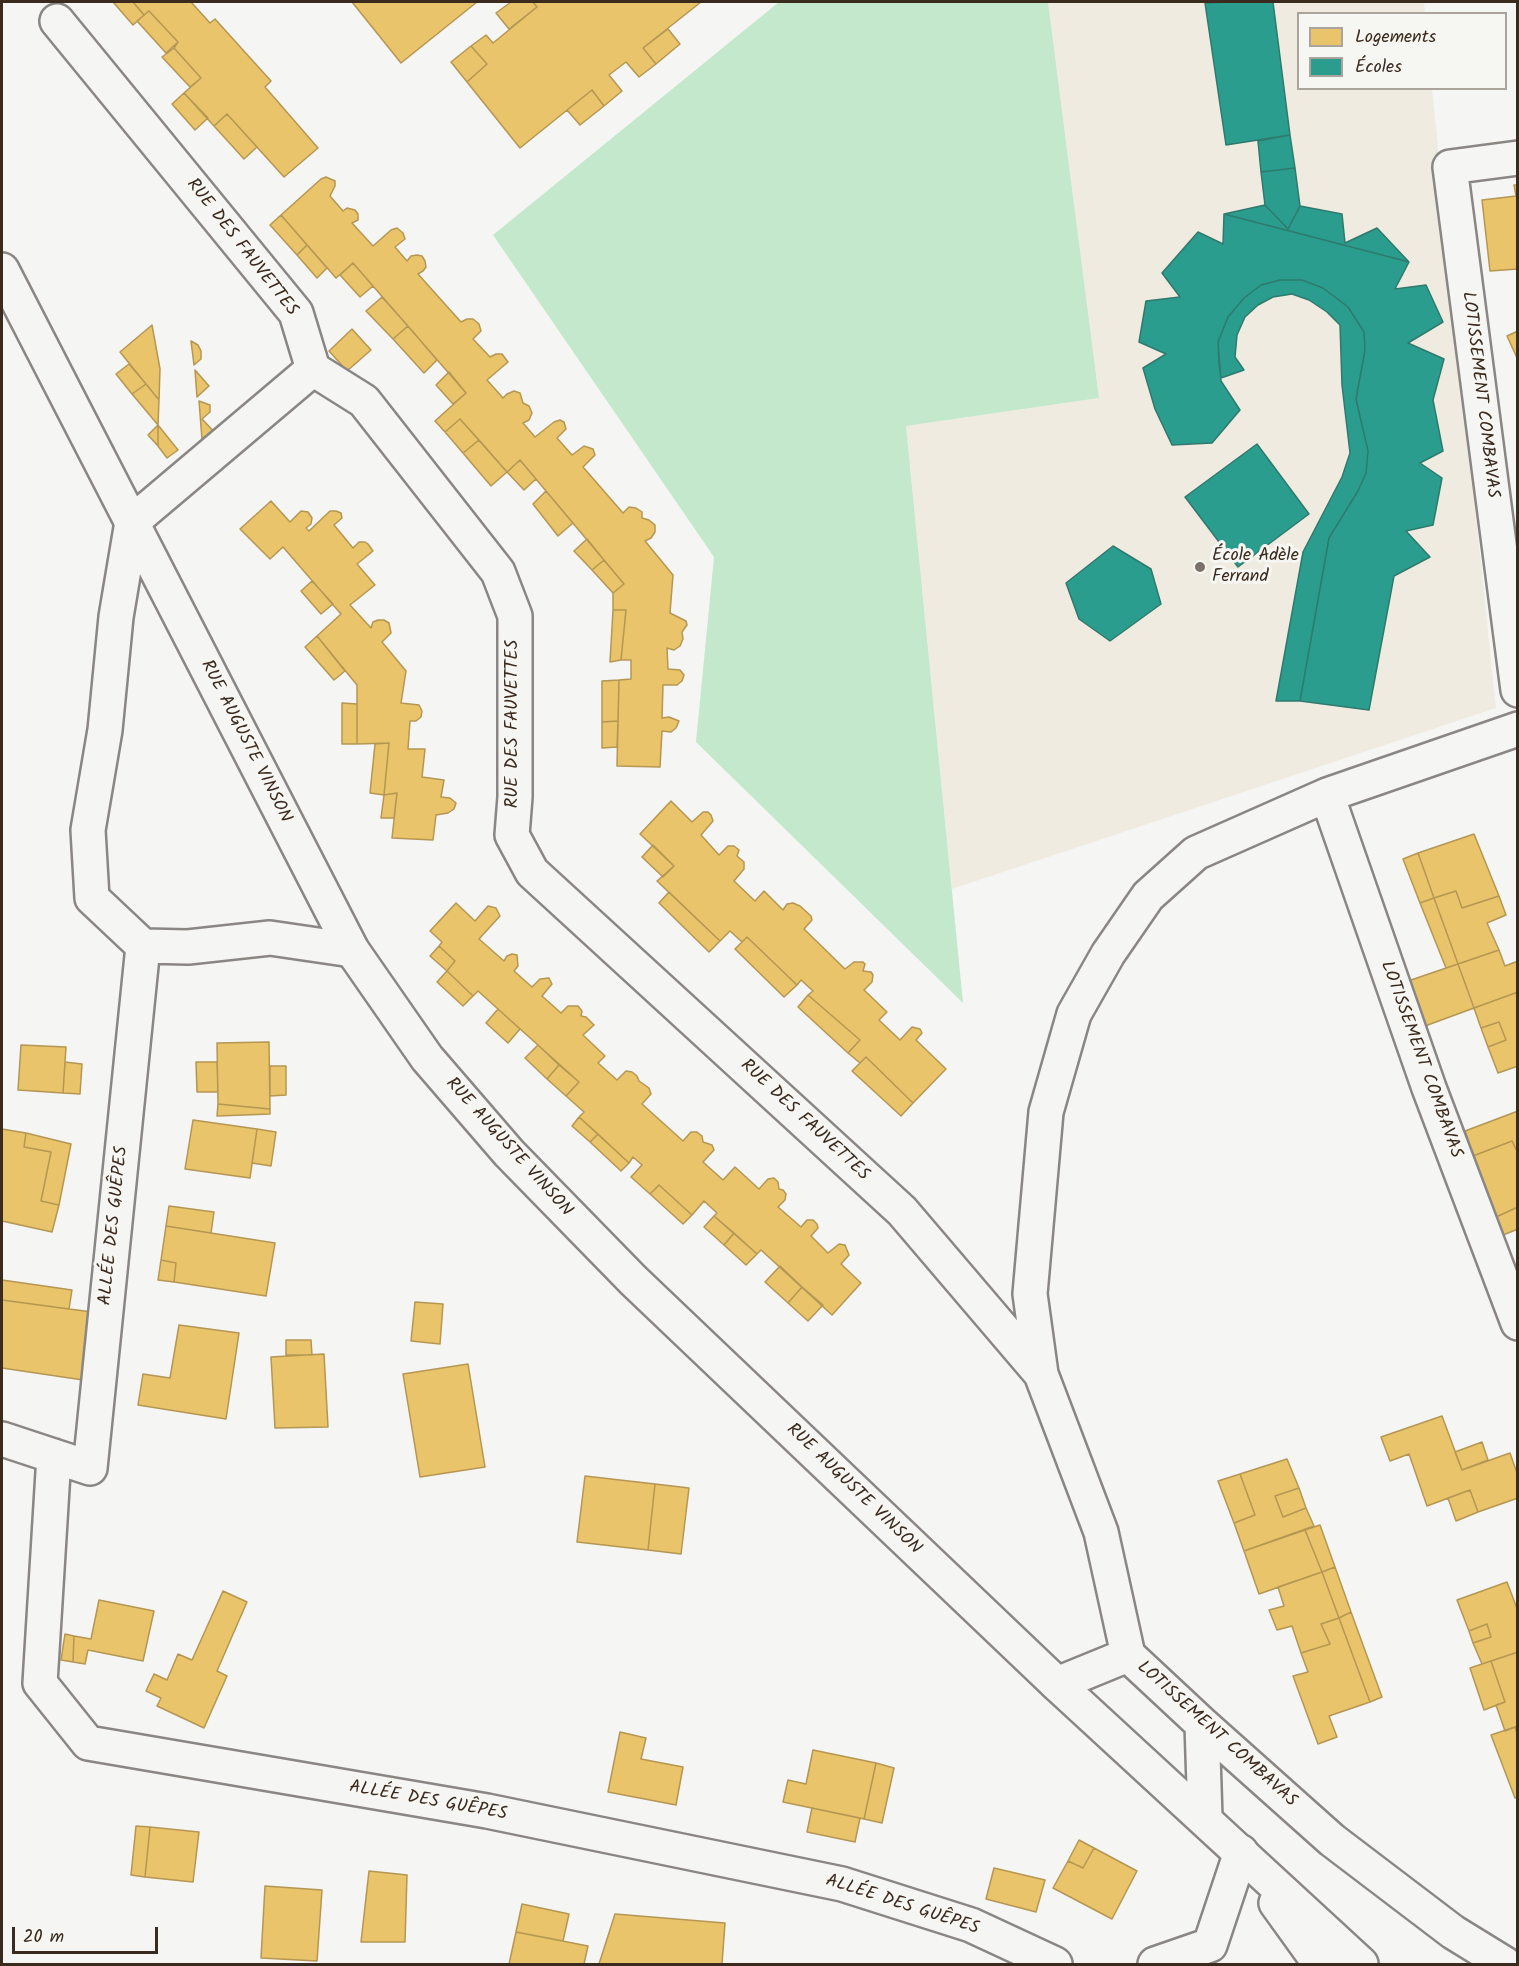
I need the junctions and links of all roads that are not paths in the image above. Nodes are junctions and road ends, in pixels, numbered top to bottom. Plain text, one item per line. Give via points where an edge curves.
1 (57, 21) dead end
2 (1518, 158) edge
3 (2, 270) edge
4 (313, 369) junction
5 (132, 522) junction
6 (1518, 690) edge
7 (1518, 729) edge
8 (1327, 795) junction
9 (143, 945) junction
10 (352, 950) junction
11 (1518, 1323) edge
12 (1041, 1374) junction
13 (2, 1439) edge
14 (54, 1455) junction
15 (1128, 1655) junction
16 (1057, 1684) junction
17 (1202, 1724) junction
18 (1205, 1818) junction
19 (1241, 1852) junction
20 (1055, 1965) edge
21 (1155, 1965) edge
22 (1320, 1965) edge
23 (1362, 1965) edge
24 (1505, 1965) edge

1 - 4 street, RUE DES FAUVETTES via 296,313
2 - 6 street, LOTISSEMENT COMBAVAS via 1450,167
3 - 5 street, RUE AUGUSTE VINSON
4 - 5 street
4 - 12 street, RUE DES FAUVETTES via 364,401 498,572 515,616 512,835 532,872 902,1211
5 - 9 street via 88,830 92,898
5 - 10 street, RUE AUGUSTE VINSON
7 - 8 street, LOTISSEMENT COMBAVAS
8 - 11 street, LOTISSEMENT COMBAVAS via 1429,1088
8 - 12 street, LOTISSEMENT COMBAVAS via 1196,853 1148,896 1108,954 1074,1014 1046,1112 1030,1294
9 - 10 street via 188,947 270,938
9 - 14 street, ALLÉE DES GUÊPES via 90,1468
10 - 16 street, RUE AUGUSTE VINSON via 427,1058 509,1153 641,1288
12 - 15 street, LOTISSEMENT COMBAVAS via 1101,1532
13 - 14 street, ALLÉE DES GUÊPES
14 - 20 street, ALLÉE DES GUÊPES via 40,1683 88,1743 488,1811 842,1884 971,1925
15 - 16 street
15 - 17 street, LOTISSEMENT COMBAVAS
16 - 18 street, RUE AUGUSTE VINSON
17 - 18 street
17 - 24 street, LOTISSEMENT COMBAVAS via 1332,1840 1454,1932
18 - 19 street, RUE AUGUSTE VINSON
19 - 21 street via 1210,1945
19 - 22 street, RUE AUGUSTE VINSON
19 - 23 street, RUE AUGUSTE VINSON

